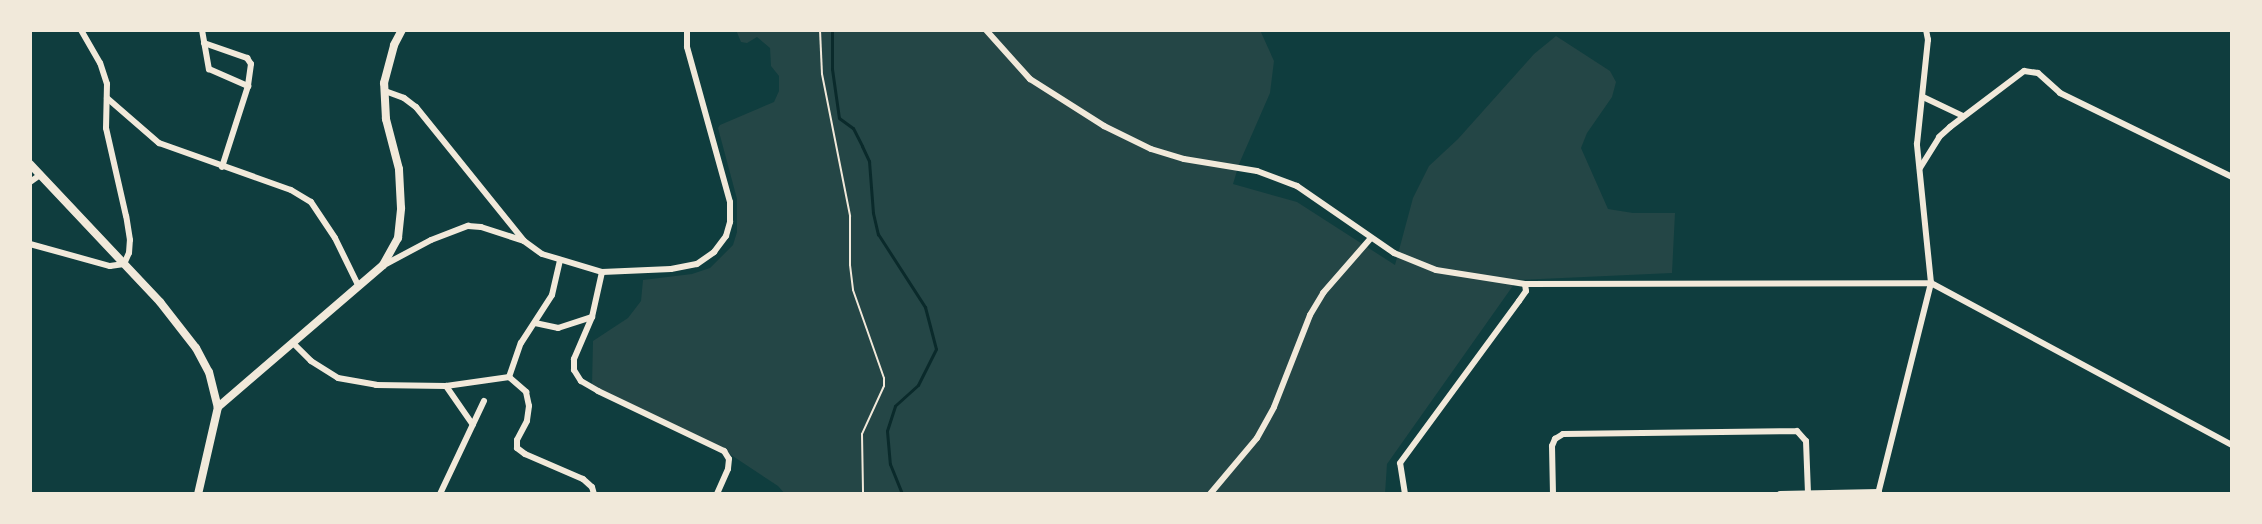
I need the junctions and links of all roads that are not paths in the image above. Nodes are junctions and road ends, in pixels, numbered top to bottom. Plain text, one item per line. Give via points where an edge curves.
1 (81, 30) edge
2 (202, 30) edge
3 (402, 30) edge
4 (687, 30) edge
5 (986, 30) edge
6 (1926, 30) edge
7 (204, 43) junction
8 (248, 86) junction
9 (385, 92) junction
10 (1923, 97) junction
11 (107, 98) junction
12 (1963, 116) junction
13 (30, 164) edge
14 (222, 167) junction
15 (1920, 168) junction
16 (40, 175) junction
17 (2232, 177) edge
18 (30, 182) edge
19 (1371, 238) junction
20 (524, 242) junction
21 (30, 244) edge
22 (560, 260) junction
23 (124, 264) junction
24 (383, 265) junction
25 (602, 272) junction
26 (1931, 283) junction
27 (1525, 284) junction
28 (358, 285) junction
29 (592, 317) junction
30 (535, 323) junction
31 (294, 344) junction
32 (509, 377) junction
33 (446, 386) junction
34 (484, 401) dead end
35 (218, 407) junction
36 (472, 425) junction
37 (2232, 445) edge
38 (1879, 493) edge
39 (198, 494) edge
40 (440, 494) edge
41 (594, 494) edge
42 (717, 494) edge
43 (1210, 494) edge
44 (1405, 494) edge
45 (1552, 494) edge
46 (1780, 494) edge
47 (1808, 494) edge

1 - 11 street via 100,63
2 - 7 street
3 - 9 street via 394,45
4 - 25 street via 687,47 730,202 726,236 714,252 697,264
5 - 19 street via 1030,79 1104,126 1151,149 1184,159 1257,171 1296,186
6 - 10 street
7 - 8 street via 209,69
7 - 8 street via 247,58 251,64
8 - 14 street
9 - 20 street via 416,107
9 - 24 street via 386,119 399,169 400,208 398,238
10 - 12 street
10 - 15 street via 1917,144
11 - 14 street via 159,143
11 - 23 street via 106,128 130,240
12 - 15 street via 1939,137
12 - 17 street via 2024,71 2038,73 2060,93
13 - 16 street
14 - 28 street via 291,190 311,202 322,214
15 - 26 street
16 - 18 street
16 - 23 street
19 - 27 street via 1436,270
19 - 43 street via 1323,293 1257,438
20 - 22 street
20 - 24 street via 468,226
21 - 23 street via 110,266
22 - 25 street
22 - 30 street via 552,295
23 - 35 street via 196,348 213,383
24 - 28 street
25 - 29 street
26 - 27 street
26 - 37 street
26 - 38 street
27 - 44 street via 1526,291 1400,463
28 - 31 street
29 - 30 street via 558,328
29 - 42 street via 574,359 574,370 581,381 724,451 729,459 728,469
30 - 32 street via 521,343
31 - 33 street via 311,361 338,378 376,385
31 - 35 street
32 - 33 street
32 - 41 street via 526,392 529,406 517,448 583,479
33 - 36 street
34 - 36 street
35 - 39 street
36 - 40 street
38 - 47 street
45 - 47 street via 1552,446 1563,434 1797,431 1806,441
46 - 47 street

